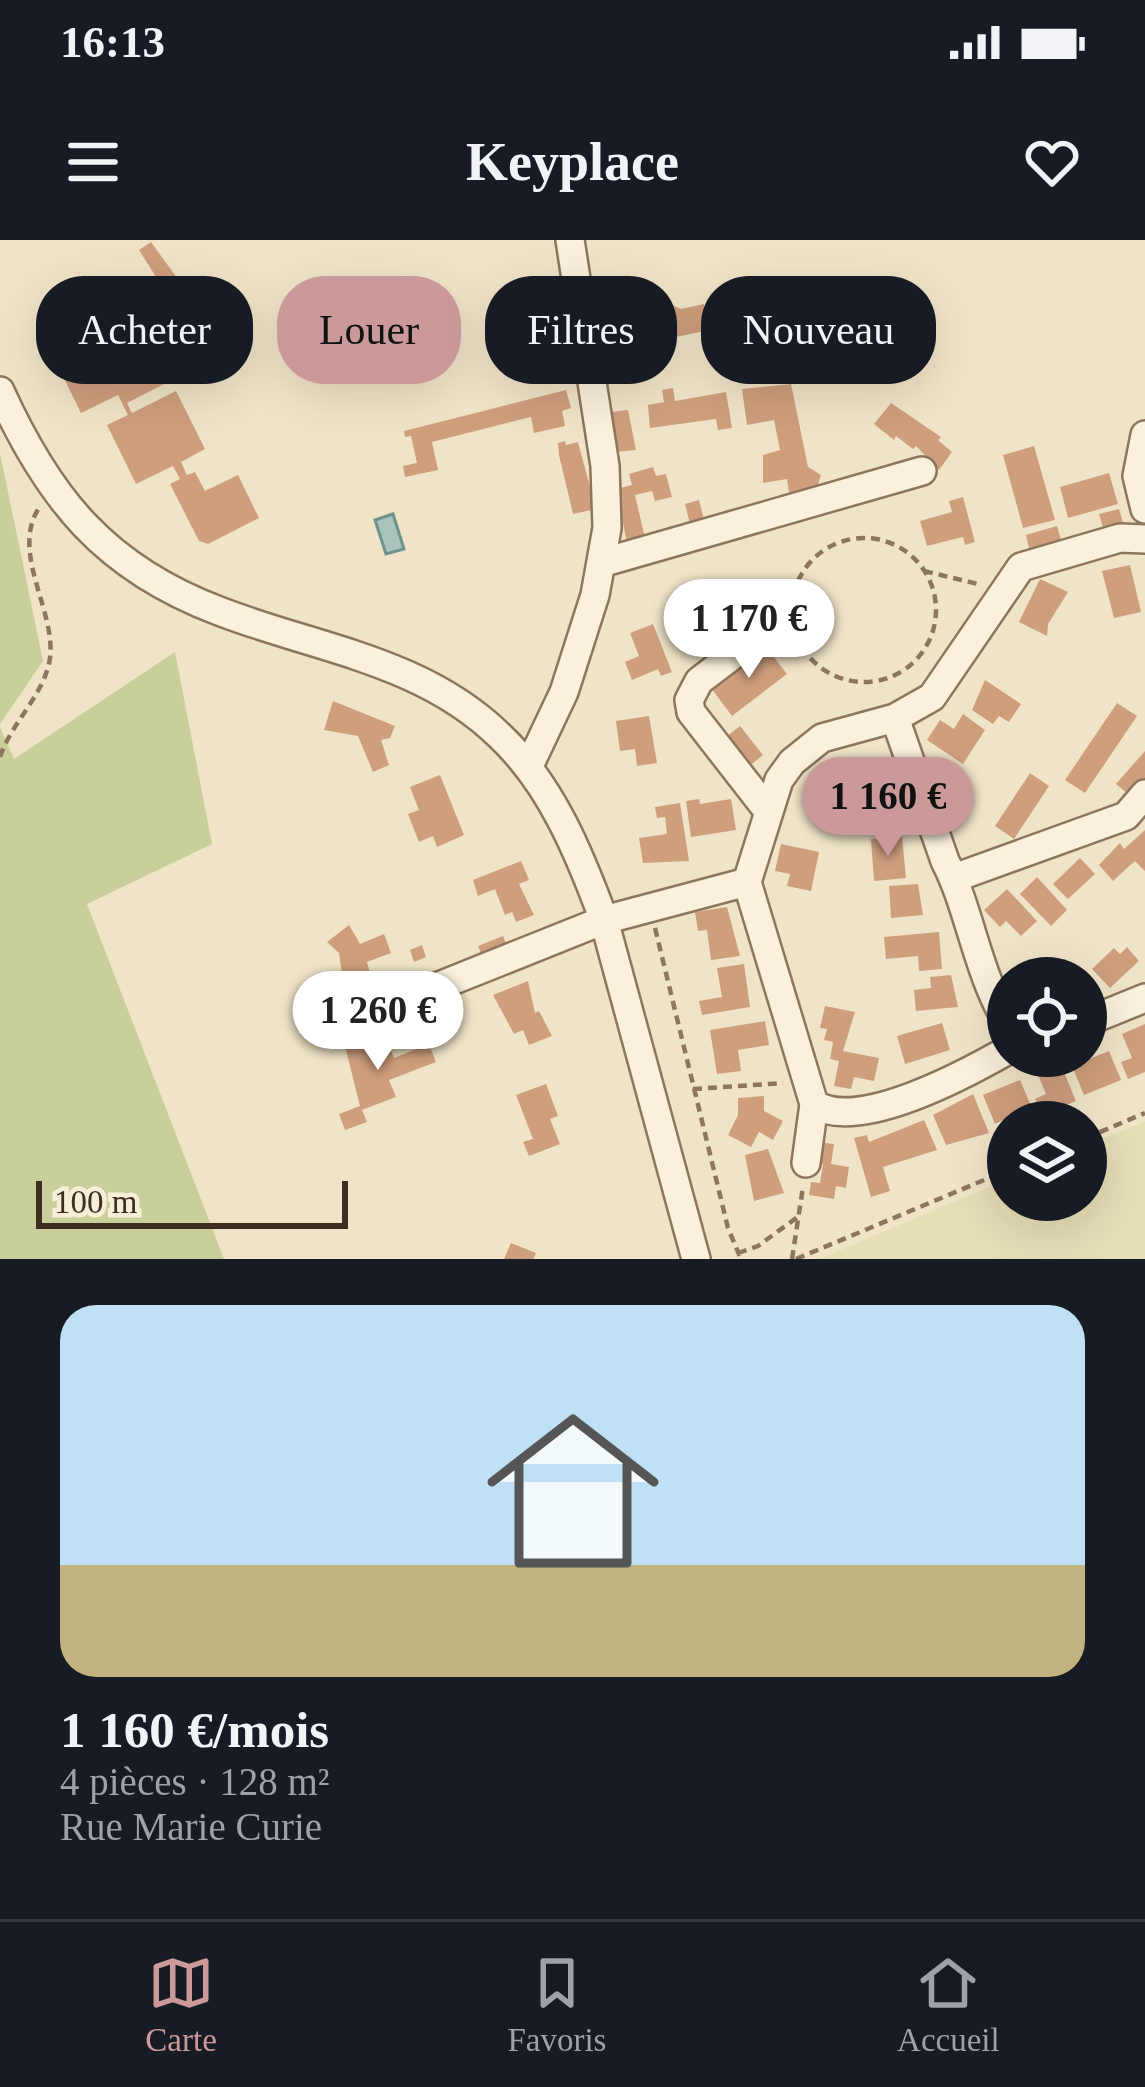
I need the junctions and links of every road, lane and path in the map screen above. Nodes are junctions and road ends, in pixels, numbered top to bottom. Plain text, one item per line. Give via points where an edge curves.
1 (570, 240) edge
2 (0, 391) edge
3 (1145, 434) edge
4 (922, 471) dead end
5 (36, 490) dead end
6 (44, 501) junction
7 (1145, 509) edge
8 (52, 512) dead end
9 (1145, 539) edge
10 (601, 562) junction
11 (924, 571) junction
12 (1005, 590) junction
13 (748, 643) dead end
14 (895, 718) junction
15 (0, 758) edge
16 (529, 766) junction
17 (1145, 794) edge
18 (768, 811) junction
19 (957, 877) junction
20 (747, 882) junction
21 (649, 905) junction
22 (604, 920) junction
23 (987, 973) edge
24 (429, 990) dead end
25 (1145, 998) edge
26 (1107, 1013) edge
27 (987, 1059) edge
28 (802, 1076) junction
29 (693, 1088) junction
30 (814, 1104) junction
31 (1145, 1113) edge
32 (1107, 1129) edge
33 (806, 1163) joint
34 (987, 1179) edge
35 (799, 1216) junction
36 (739, 1256) edge
37 (696, 1259) edge
38 (794, 1259) edge

1 - 10 street via 604,466
2 - 16 street via 52,491 125,563 220,612 391,666 483,721
3 - 7 street via 1137,476
4 - 10 street
5 - 6 path
6 - 8 path
6 - 15 path via 31,519 31,558 50,658
9 - 12 street via 1120,538 1021,566
10 - 16 street via 564,692
11 - 11 path via 872,538 831,546 801,575 794,595 792,616 806,654 858,682 900,672 919,658 936,615
11 - 12 path
12 - 14 street via 950,677
13 - 18 street via 692,690 691,712
14 - 18 street via 822,738 792,762
14 - 19 street
16 - 22 street
17 - 19 street via 1126,816
18 - 20 street
19 - 23 street via 958,903
20 - 21 street
20 - 28 street
21 - 22 street
21 - 29 path
22 - 24 street
22 - 37 street
25 - 26 street
27 - 30 street via 883,1106 844,1115
28 - 29 path via 773,1086
28 - 30 street
29 - 36 path
30 - 33 street
31 - 32 path
33 - 35 path
34 - 38 path
35 - 36 path
35 - 38 path

